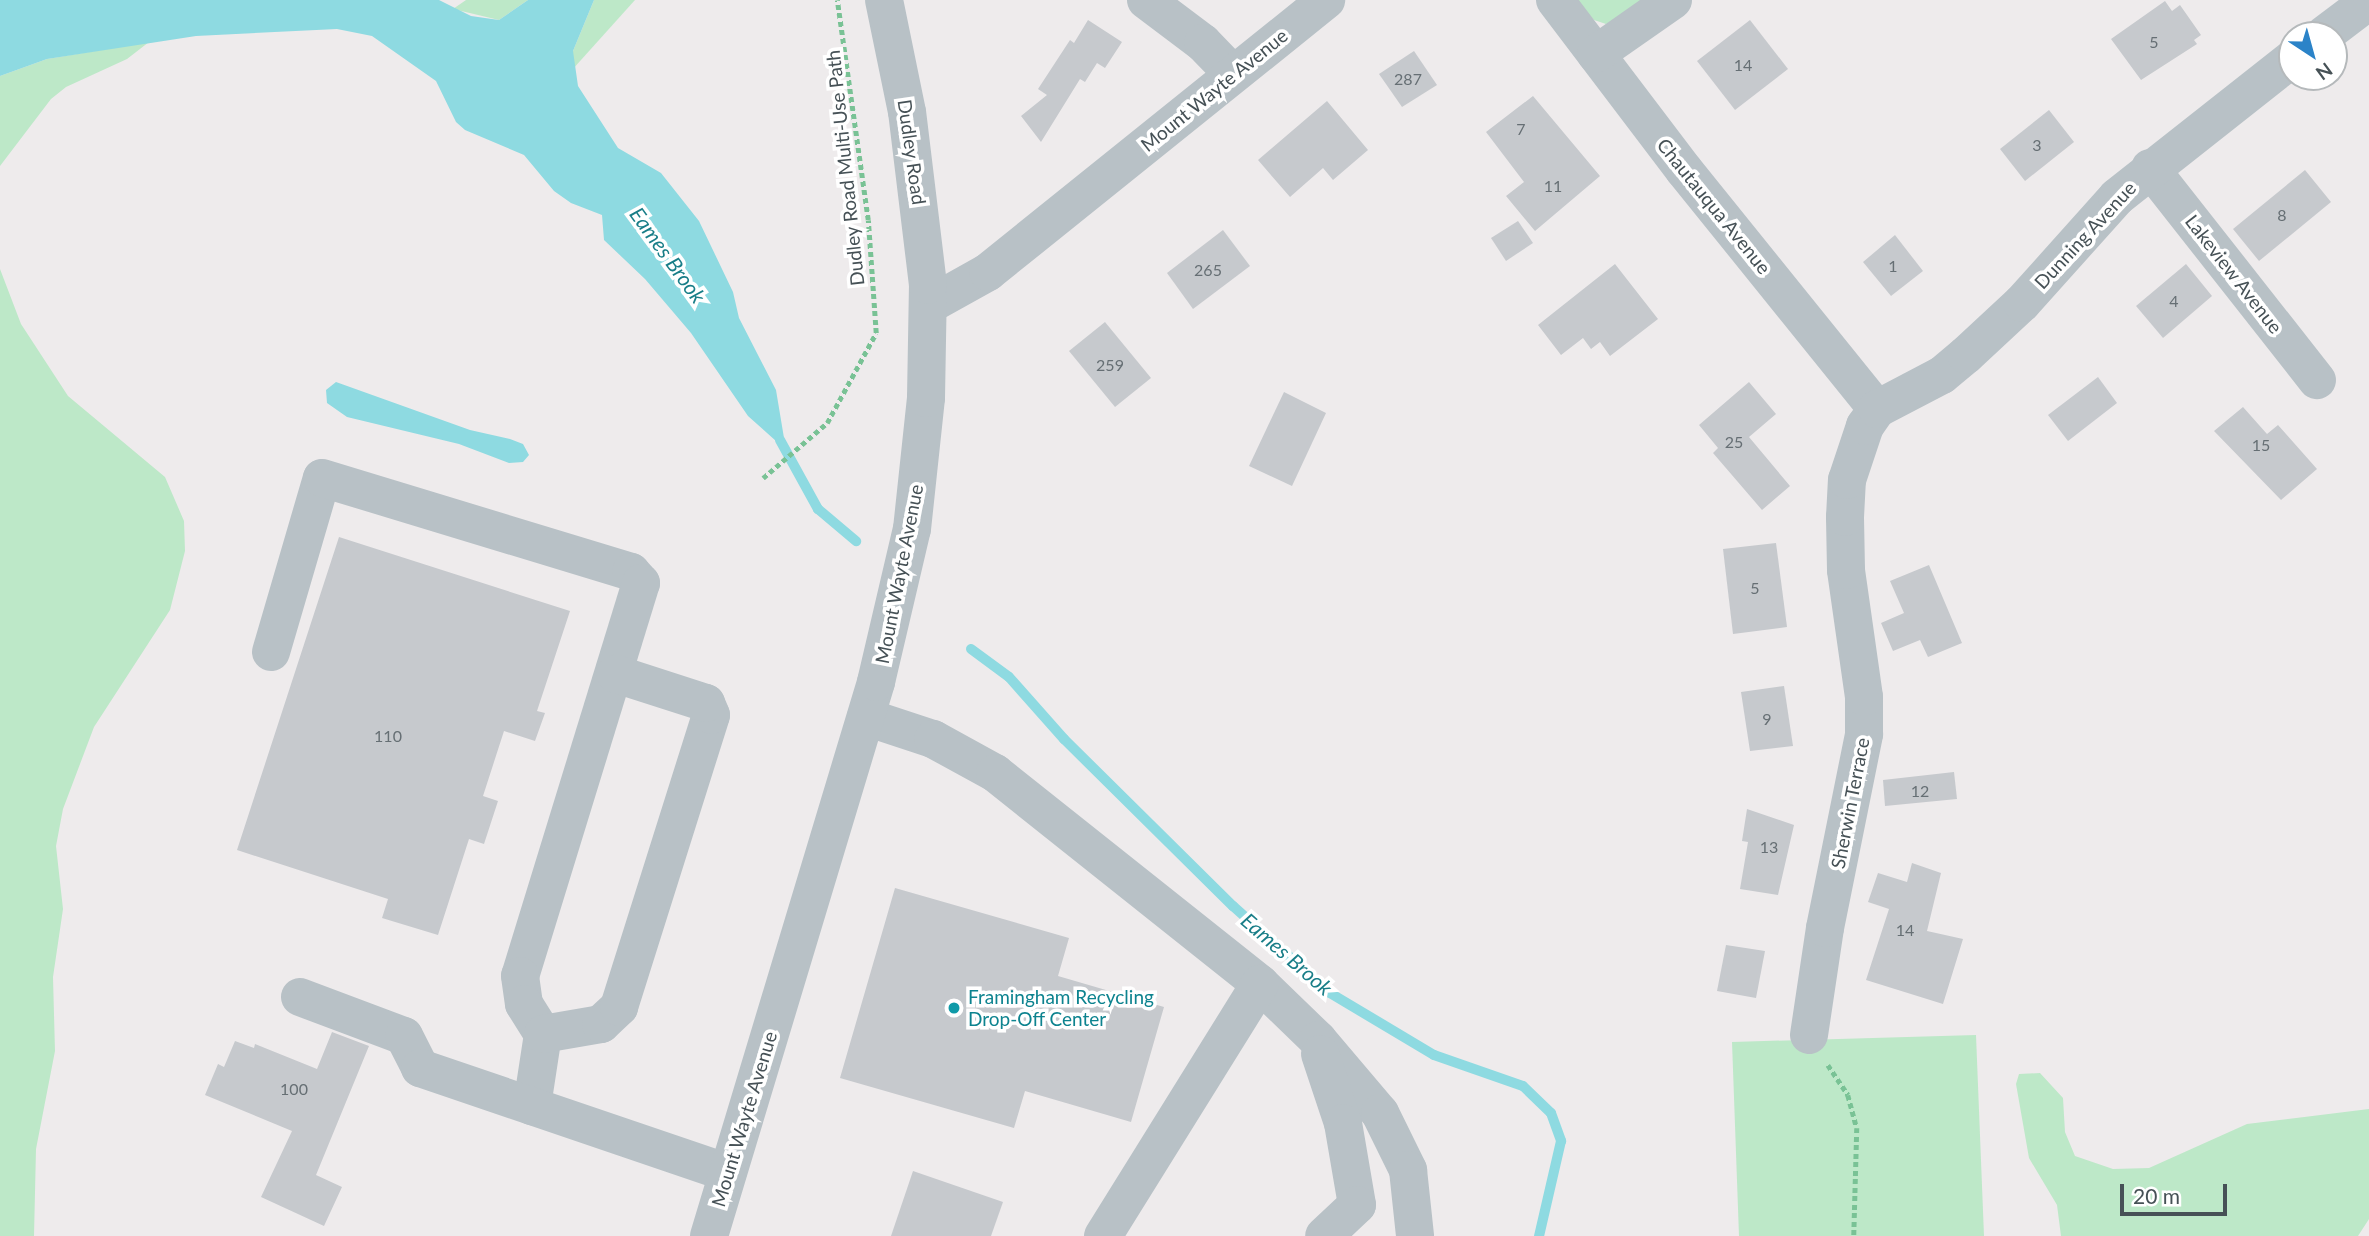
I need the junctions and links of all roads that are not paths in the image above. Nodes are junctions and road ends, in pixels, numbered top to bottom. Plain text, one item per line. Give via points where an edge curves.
1 (884, 0) edge
2 (1146, 0) edge
3 (1326, 0) edge
4 (1555, 0) edge
5 (1673, 0) edge
6 (2369, 1) edge
7 (2342, 21) edge
8 (1596, 54) junction
9 (2278, 70) edge
10 (1233, 74) junction
11 (2150, 168) junction
12 (929, 305) junction
13 (2317, 380) dead end
14 (1877, 409) junction
15 (271, 652) dead end
16 (616, 674) junction
17 (866, 717) junction
18 (1255, 993) junction
19 (300, 997) dead end
20 (543, 1034) junction
21 (1809, 1035) road end
22 (1315, 1038) junction
23 (532, 1106) junction
24 (728, 1173) junction
25 (1355, 1221) edge
26 (709, 1236) edge
27 (1103, 1236) edge
28 (1125, 1236) edge
29 (1324, 1236) edge
30 (1415, 1236) edge

1 - 12 street, Dudley Road via 909,122
2 - 10 street via 1203,43
3 - 10 street, Mount Wayte Avenue
4 - 8 street, Chautauqua Avenue
5 - 8 street
6 - 7 street
8 - 14 street, Chautauqua Avenue
9 - 11 street, Dunning Avenue
10 - 12 street, Mount Wayte Avenue via 988,272
11 - 13 street, Lakeview Avenue
11 - 14 street, Dunning Avenue via 1966,355 1942,375
12 - 17 street, Mount Wayte Avenue via 925,422 912,529
14 - 21 street, Sherwin Terrace via 1865,426 1847,480 1846,570 1864,697 1864,734
15 - 16 street via 322,478 631,572 642,583 641,595
16 - 20 street via 520,976 527,1012
16 - 20 street via 706,703 711,715 619,1007 593,1027
17 - 18 street via 950,746 995,773
17 - 24 street, Mount Wayte Avenue
18 - 22 street
18 - 27 street
18 - 28 street via 1254,1023
19 - 23 street via 404,1036 420,1068
20 - 23 street
22 - 25 street via 1343,1123
22 - 30 street via 1380,1114 1408,1170
23 - 24 street
24 - 26 street, Mount Wayte Avenue
25 - 29 street

